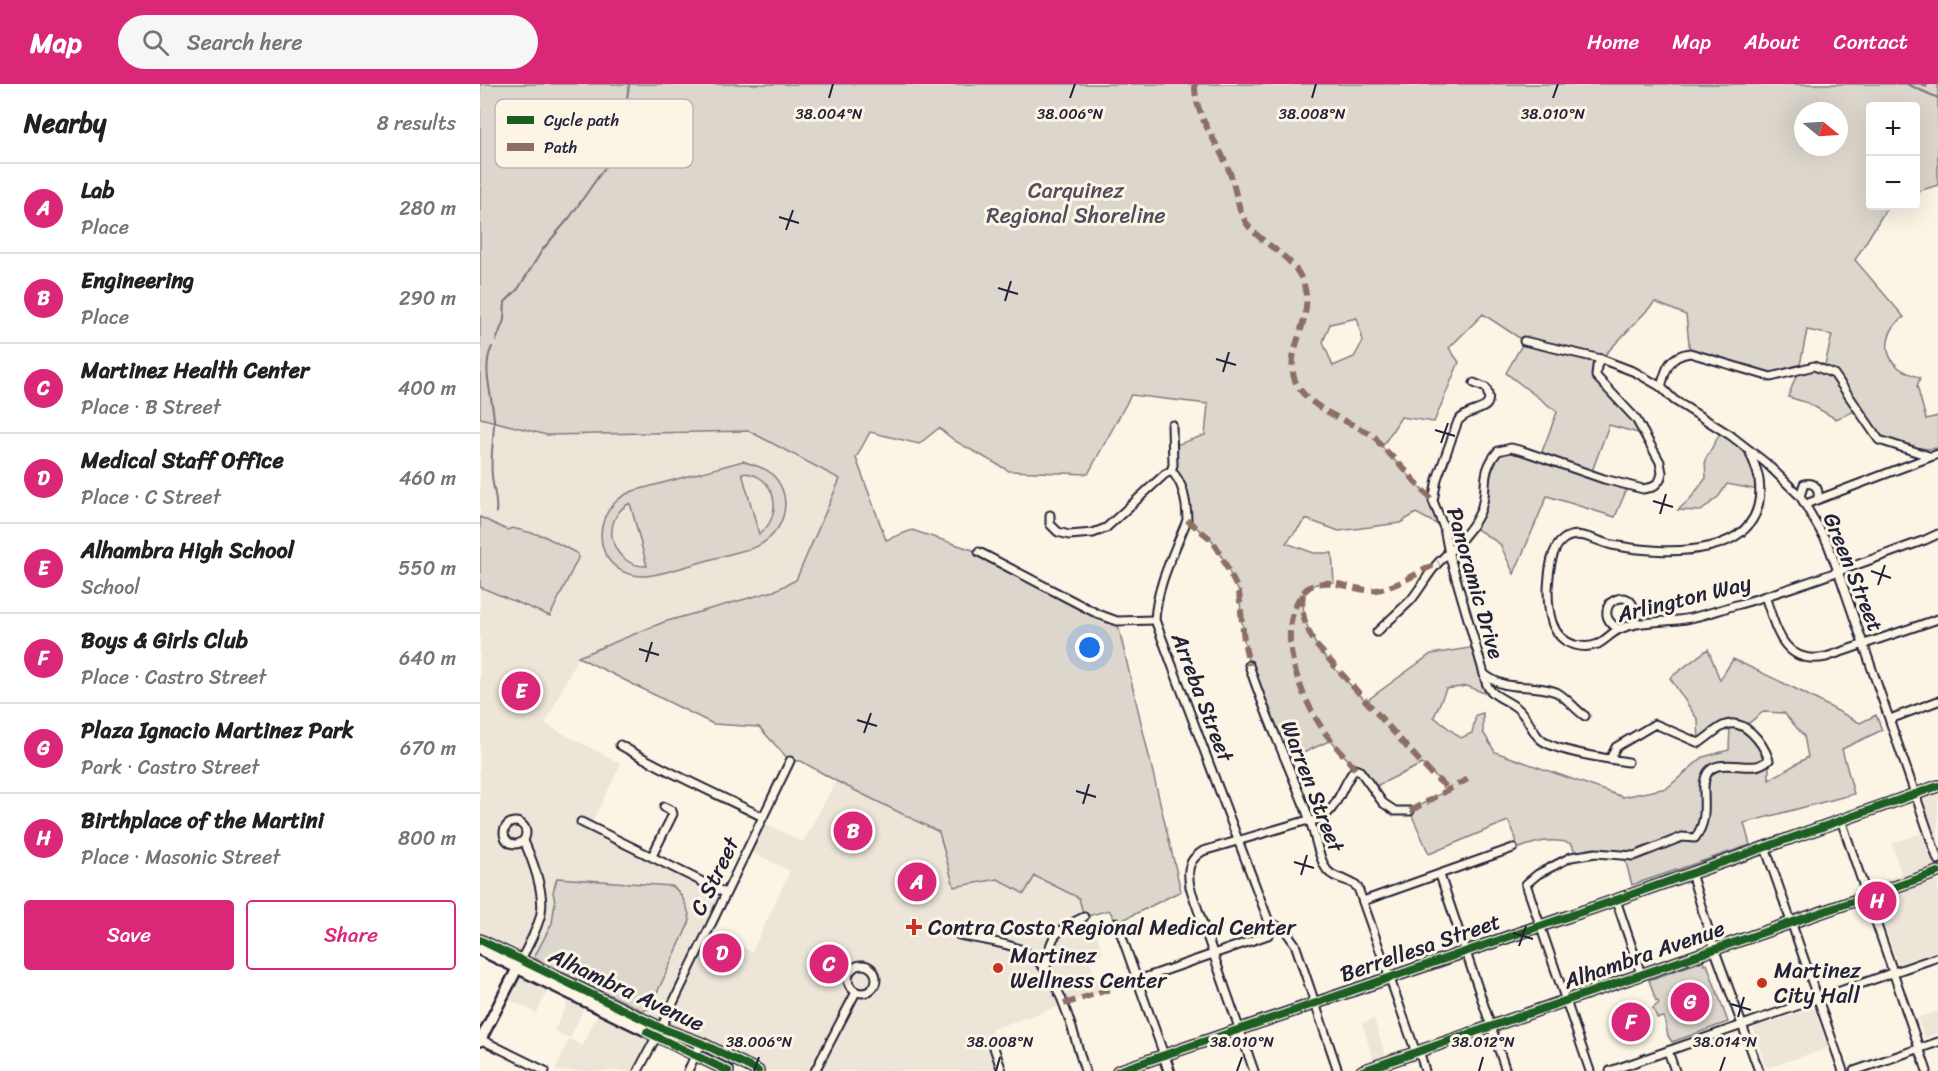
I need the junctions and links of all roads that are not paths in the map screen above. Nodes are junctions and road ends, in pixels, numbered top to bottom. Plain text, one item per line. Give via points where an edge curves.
1 (1524, 341) dead end
2 (1601, 359) junction
3 (1474, 383) dead end
4 (1661, 387) junction
5 (1172, 425) dead end
6 (1749, 450) junction
7 (1938, 454) edge
8 (1929, 456) junction
9 (1171, 471) junction
10 (1800, 496) junction
11 (1818, 498) junction
12 (1806, 504) junction
13 (1050, 515) dead end
14 (1938, 534) edge
15 (1447, 541) junction
16 (1458, 543) junction
17 (979, 552) dead end
18 (1449, 554) junction
19 (1838, 571) junction
20 (1765, 596) junction
21 (1938, 619) edge
22 (1155, 620) junction
23 (1633, 625) junction
24 (1619, 629) junction
25 (1377, 632) dead end
26 (1864, 644) junction
27 (1249, 665) dead end
28 (1484, 674) junction
29 (1938, 701) edge
30 (1585, 716) dead end
31 (1890, 719) junction
32 (620, 745) dead end
33 (1610, 759) junction
34 (790, 761) dead end
35 (1628, 762) dead end
36 (1938, 786) edge
37 (1915, 794) junction
38 (664, 807) dead end
39 (1410, 811) dead end
40 (763, 817) junction
41 (1841, 820) junction
42 (1310, 821) junction
43 (581, 822) dead end
44 (1237, 840) junction
45 (524, 841) dead end
46 (1765, 847) junction
47 (1514, 848) dead end
48 (652, 856) junction
49 (1938, 860) edge
50 (1938, 872) edge
51 (1691, 873) junction
52 (1440, 875) junction
53 (725, 893) junction
54 (1867, 896) junction
55 (1616, 900) junction
56 (1363, 901) junction
57 (1084, 917) dead end
58 (1117, 922) dead end
59 (1792, 922) junction
60 (1541, 924) junction
61 (1275, 926) junction
62 (959, 935) dead end
63 (480, 940) edge
64 (1714, 948) junction
65 (480, 950) edge
66 (1465, 951) junction
67 (1214, 954) junction
68 (1938, 957) edge
69 (519, 964) junction
70 (1046, 968) junction
71 (1894, 973) junction
72 (1641, 974) junction
73 (1389, 977) junction
74 (1138, 980) junction
75 (856, 992) junction
76 (1818, 999) junction
77 (1566, 1000) junction
78 (1315, 1004) junction
79 (1742, 1025) junction
80 (1491, 1026) junction
81 (1240, 1029) junction
82 (659, 1032) junction
83 (480, 1040) edge
84 (992, 1042) dead end
85 (1938, 1042) edge
86 (701, 1043) junction
87 (1919, 1048) junction
88 (1668, 1051) junction
89 (1417, 1052) junction
90 (695, 1055) junction
91 (1164, 1055) junction
92 (545, 1071) edge
93 (638, 1071) edge
94 (688, 1071) edge
95 (728, 1071) edge
96 (758, 1071) edge
97 (815, 1071) edge
98 (1002, 1071) edge
99 (1085, 1071) edge
100 (1118, 1071) edge
101 (1169, 1071) edge
102 (1254, 1071) edge
103 (1338, 1071) edge
104 (1362, 1071) edge
105 (1425, 1071) edge
106 (1506, 1071) edge
107 (1590, 1071) edge
108 (1610, 1071) edge
109 (1675, 1071) edge
110 (1759, 1071) edge
111 (1843, 1071) edge
112 (1854, 1071) edge
113 (1927, 1071) edge

1 - 2 street, Green Street
2 - 4 street, Green Street
2 - 16 street via 1596,376 1636,419 1660,462 1660,480 1653,488 1642,489 1511,448 1498,451 1486,470 1480,511
3 - 15 street, Panoramic Drive via 1486,388 1489,403 1458,421 1433,501
4 - 6 street, Green Street via 1674,400
4 - 8 street via 1671,361 1680,354 1690,353 1771,377 1814,366 1834,374 1879,440
5 - 9 street
6 - 10 street, Green Street
6 - 24 street, Arlington Way via 1760,479 1759,500 1744,530 1730,540 1679,551 1611,545 1576,535 1558,545 1550,570 1548,600 1557,633 1568,642 1589,646
7 - 8 street
8 - 11 street
9 - 13 street via 1106,528 1093,533 1058,532 1050,524
9 - 22 street, Arreba Street via 1177,476 1187,519 1160,587
10 - 11 street via 1804,484 1809,483 1817,488
10 - 12 street, Green Street
11 - 12 street
12 - 19 street, Green Street
14 - 19 street, Arlington Way
15 - 16 street
15 - 18 street, Panoramic Drive
16 - 18 street
17 - 22 street via 1098,614 1117,621
18 - 25 street via 1438,562 1412,599
18 - 28 street, Panoramic Drive
19 - 20 street, Arlington Way
19 - 26 street, Green Street
20 - 23 street, Arlington Way via 1685,619
20 - 26 street via 1784,644 1800,656 1817,659
21 - 26 street
22 - 44 street, Arreba Street
23 - 24 street, Arlington Way
23 - 24 street via 1636,608 1629,600 1619,598 1610,603 1606,612
26 - 31 street, Green Street
27 - 42 street, Warren Street
28 - 30 street, Panoramic Drive via 1501,685 1556,693
28 - 33 street via 1486,685 1519,709 1540,739
29 - 31 street
31 - 37 street, Green Street
32 - 40 street
33 - 35 street
33 - 60 street via 1616,747 1655,724 1699,743 1730,724 1744,727 1765,749 1769,760 1756,766 1725,765 1708,771 1704,780 1705,815 1695,838 1682,837 1634,856 1596,853 1571,857 1538,874 1526,884
34 - 40 street, C Street
36 - 37 main road, Berrellesa Street
37 - 41 main road, Berrellesa Street
37 - 49 street, Green Street
38 - 48 street via 673,814
39 - 42 street via 1395,811 1383,803 1355,769 1329,813
40 - 53 street, C Street
41 - 46 main road, Berrellesa Street
41 - 54 street
42 - 44 street
42 - 56 street, Warren Street via 1325,868 1353,882
43 - 48 street
44 - 61 street, Arreba Street via 1269,922
44 - 67 street via 1203,851 1189,863 1190,887
45 - 69 street via 542,904
46 - 51 main road, Berrellesa Street
46 - 59 street
47 - 52 street
48 - 53 street
50 - 54 main road, Alhambra Avenue
51 - 55 main road, Berrellesa Street
51 - 64 street
52 - 56 street
52 - 66 street
53 - 82 street, C Street
54 - 59 main road, Alhambra Avenue
54 - 71 street
55 - 60 main road, Berrellesa Street
55 - 72 street
56 - 73 street, Warren Street
57 - 70 street via 1057,933 1049,948
58 - 74 street
59 - 64 main road, Alhambra Avenue
59 - 76 street
60 - 66 main road, Berrellesa Street
60 - 77 street
61 - 67 street via 1268,935
61 - 78 street, Arreba Street via 1290,935 1295,944
62 - 70 street via 1025,951
63 - 69 main road, Alhambra Avenue
64 - 72 main road, Alhambra Avenue
64 - 79 street
65 - 69 main road, Alhambra Avenue
66 - 73 main road, Berrellesa Street
66 - 80 street
67 - 74 street
67 - 81 street
68 - 71 street
69 - 82 main road, Alhambra Avenue
69 - 83 main road
70 - 99 street via 1062,999
71 - 76 street
71 - 87 street
72 - 77 main road, Alhambra Avenue
73 - 78 main road, Berrellesa Street
73 - 89 street, Warren Street
74 - 91 street
75 - 75 street via 867,992 875,984 875,973 867,965 856,965 848,973 849,984
75 - 97 street
76 - 79 street
76 - 111 street
77 - 80 main road, Alhambra Avenue
77 - 107 street
78 - 81 main road, Berrellesa Street
78 - 103 street, Arreba Street
79 - 88 street
79 - 110 street
80 - 89 main road, Alhambra Avenue
80 - 106 street
81 - 91 main road, Berrellesa Street
81 - 102 street
82 - 86 main road, Alhambra Avenue
82 - 90 main road, Alhambra Avenue
82 - 93 street, C Street
83 - 92 street
84 - 98 street
85 - 87 street
86 - 90 street
86 - 96 main road, Alhambra Avenue
87 - 112 street
87 - 113 street
88 - 108 street
88 - 109 street
89 - 104 main road, Alhambra Avenue
89 - 105 street, Warren Street
90 - 94 street
90 - 95 main road, Alhambra Avenue
91 - 100 main road, Berrellesa Street
91 - 101 main road

